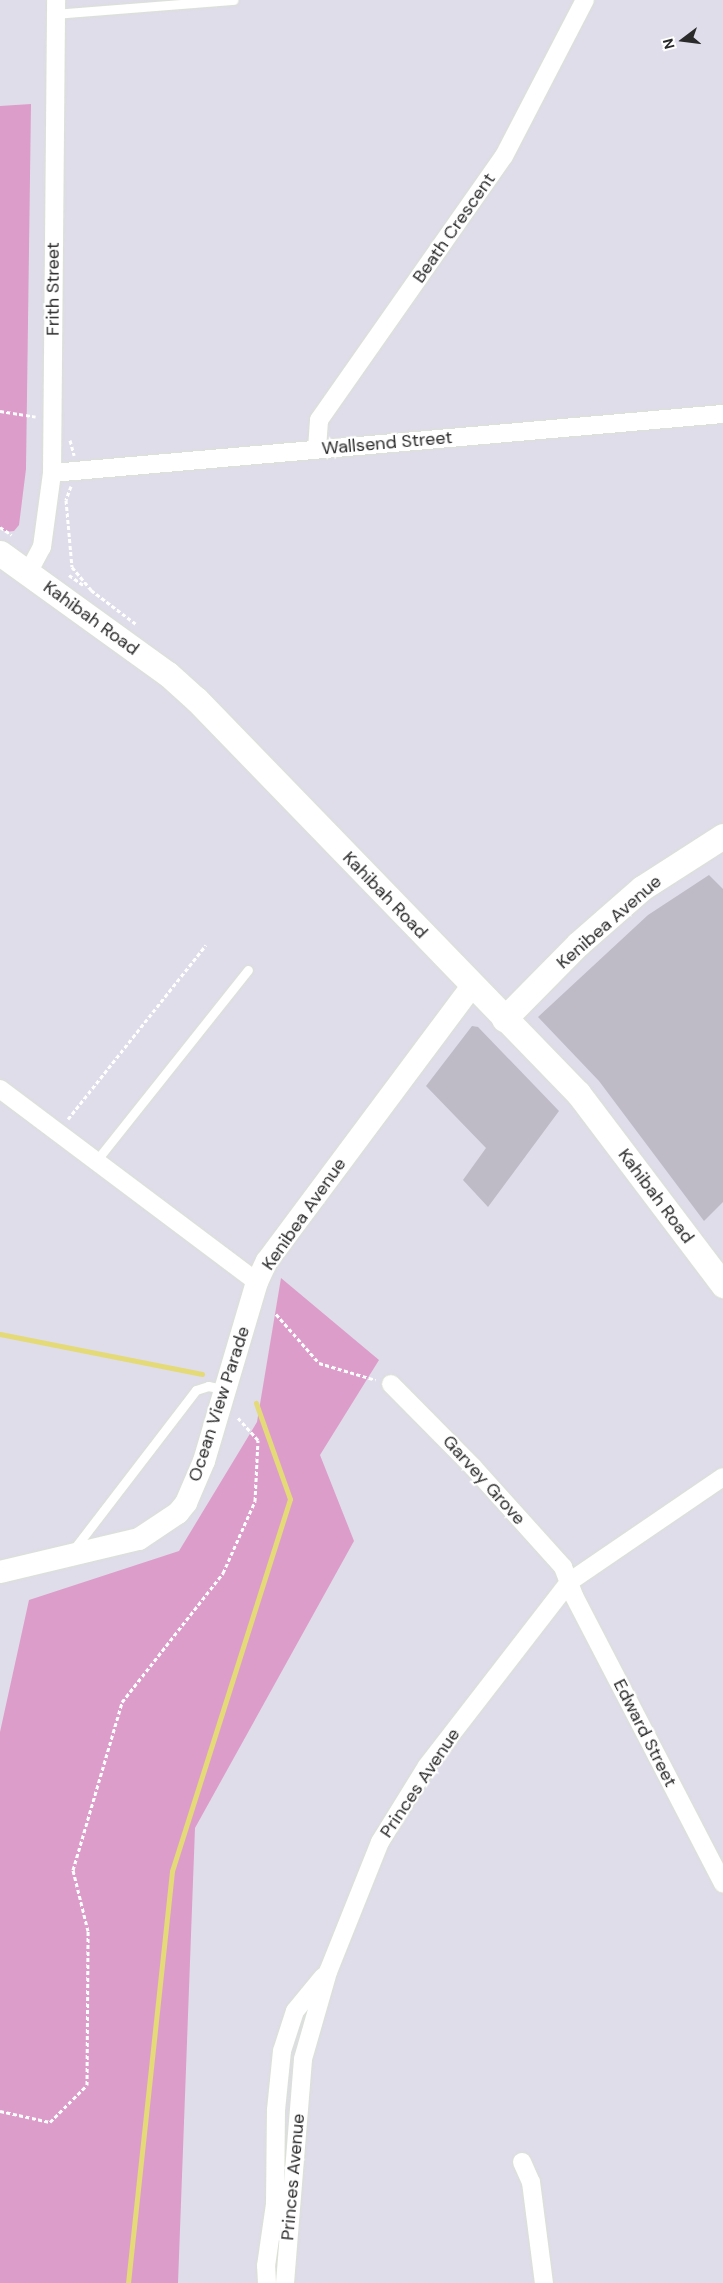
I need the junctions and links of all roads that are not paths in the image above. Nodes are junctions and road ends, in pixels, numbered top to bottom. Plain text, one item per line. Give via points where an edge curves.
1 (233, 0) edge
2 (585, 0) edge
3 (56, 7) edge
4 (723, 414) edge
5 (317, 449) junction
6 (52, 473) junction
7 (6, 544) edge
8 (28, 574) junction
9 (723, 836) edge
10 (248, 970) dead end
11 (472, 986) junction
12 (504, 1019) junction
13 (0, 1089) edge
14 (96, 1161) junction
15 (257, 1282) junction
16 (723, 1285) edge
17 (391, 1384) road end
18 (224, 1396) junction
19 (723, 1477) edge
20 (66, 1556) junction
21 (0, 1572) edge
22 (569, 1582) junction
23 (723, 1884) edge
24 (328, 1972) junction
25 (522, 2162) dead end
26 (267, 2283) edge
27 (285, 2283) edge
28 (544, 2283) edge

1 - 3 lane
2 - 5 street, Beath Crescent via 504,156 319,420
3 - 6 street, Frith Street
4 - 5 street, Wallsend Street
5 - 6 street, Wallsend Street
6 - 8 street, Frith Street via 42,547
7 - 8 main road, Kahibah Road
8 - 11 main road, Kahibah Road via 168,674 196,699
9 - 12 main road, Kenibea Avenue via 642,888 578,944
10 - 14 lane
11 - 12 main road, Kahibah Road
11 - 15 street, Kenibea Avenue via 278,1245
12 - 16 main road, Kahibah Road via 578,1093
13 - 14 street, Kenibea Avenue
14 - 15 street, Kenibea Avenue
15 - 18 street, Ocean View Parade
17 - 22 street, Garvey Grove via 563,1567
18 - 20 lane via 208,1386 196,1390 86,1537
18 - 20 street, Ocean View Parade via 204,1461 178,1513 139,1539
19 - 22 street, Princes Avenue
20 - 21 street, Ocean View Parade
22 - 23 street, Edward Street
22 - 24 street, Princes Avenue via 402,1802 380,1842
24 - 26 street via 299,2004 285,2038 277,2094 277,2179 266,2266
24 - 27 street, Princes Avenue via 303,2059
25 - 28 street via 531,2182

